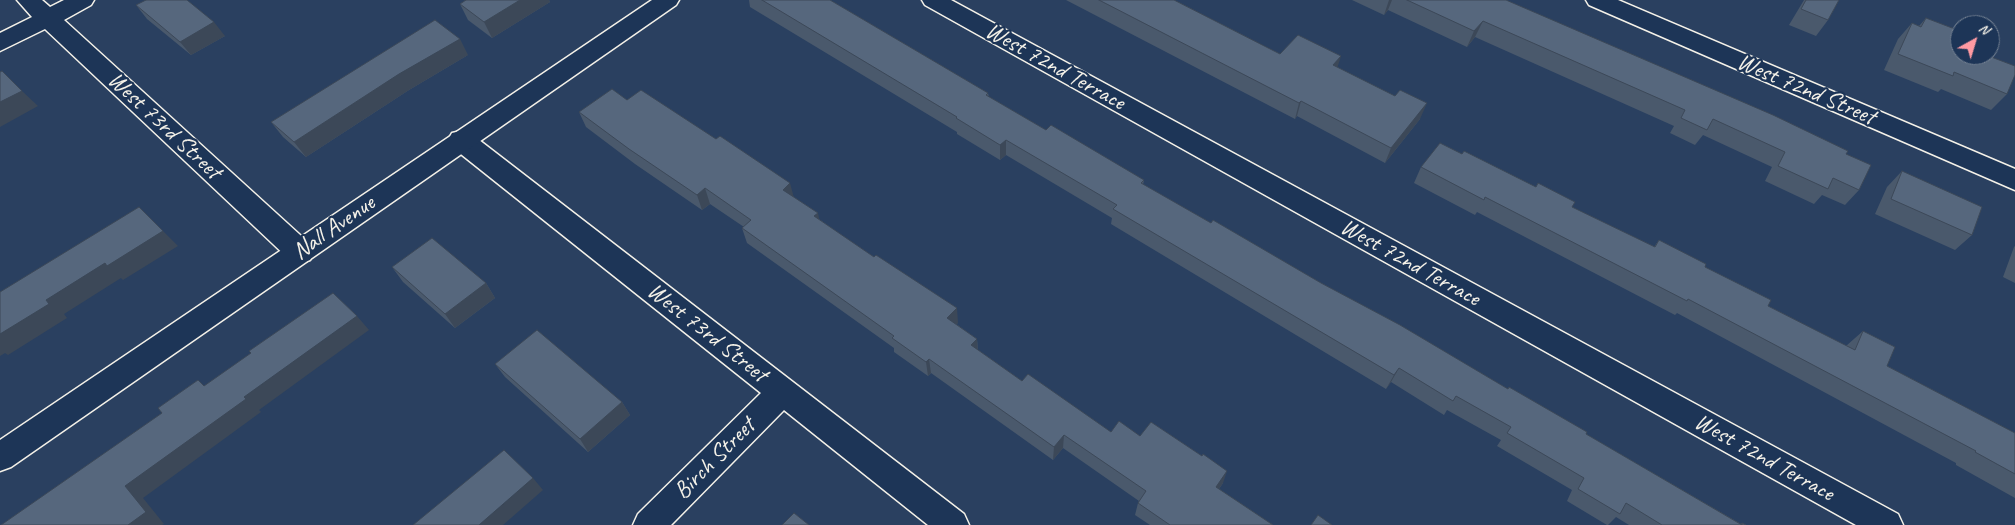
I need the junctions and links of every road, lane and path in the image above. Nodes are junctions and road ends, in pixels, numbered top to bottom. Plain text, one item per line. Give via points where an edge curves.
1 (28, 0) edge
2 (83, 0) edge
3 (668, 0) edge
4 (932, 0) edge
5 (1597, 0) edge
6 (48, 18) junction
7 (0, 43) edge
8 (461, 140) junction
9 (2015, 180) edge
10 (300, 252) junction
11 (782, 392) junction
12 (0, 457) edge
13 (649, 525) edge
14 (954, 525) edge
15 (1887, 525) edge

1 - 6 street, West 73rd Street
2 - 6 street
3 - 8 street, Nall Avenue
4 - 15 street, West 72nd Terrace
5 - 9 street, West 72nd Street
6 - 7 street
6 - 10 street, West 73rd Street
8 - 10 street, Nall Avenue
8 - 11 street, West 73rd Street
10 - 12 street, Nall Avenue
11 - 13 street, Birch Street
11 - 14 street, West 73rd Street

